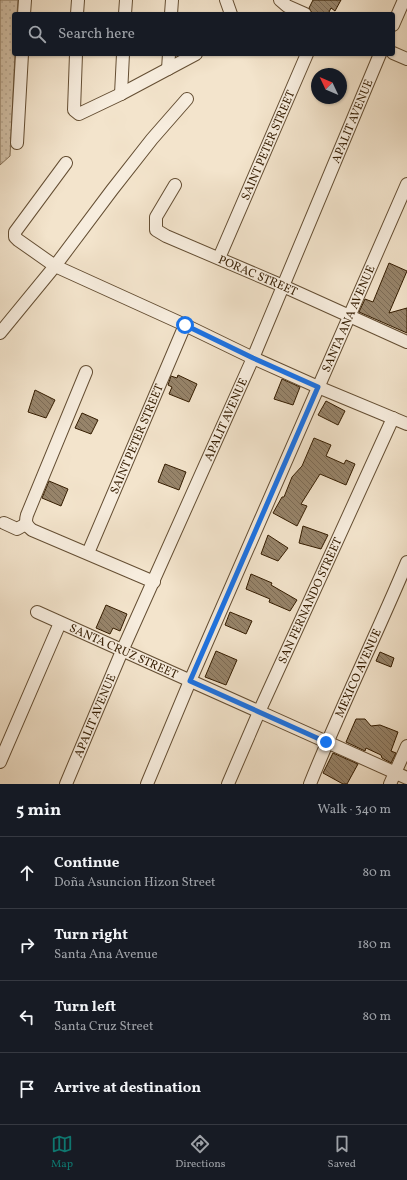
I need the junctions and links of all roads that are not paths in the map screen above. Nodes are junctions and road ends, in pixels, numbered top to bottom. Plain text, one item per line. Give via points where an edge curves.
1 (25, 0) edge
2 (78, 0) edge
3 (126, 0) edge
4 (172, 0) edge
5 (226, 0) edge
6 (404, 0) edge
7 (284, 3) edge
8 (24, 12) edge
9 (77, 12) edge
10 (125, 12) edge
11 (171, 12) edge
12 (229, 12) edge
13 (301, 12) edge
14 (395, 21) edge
15 (395, 54) edge
16 (22, 56) edge
17 (76, 56) edge
18 (123, 56) edge
19 (169, 56) edge
20 (192, 56) edge
21 (306, 56) edge
22 (379, 56) edge
23 (407, 59) edge
24 (168, 69) junction
25 (121, 94) junction
26 (187, 99) dead end
27 (17, 143) dead end
28 (66, 163) dead end
29 (407, 184) edge
30 (175, 185) dead end
31 (219, 258) junction
32 (55, 266) junction
33 (283, 286) junction
34 (349, 316) junction
35 (185, 325) junction
36 (0, 333) edge
37 (407, 342) edge
38 (253, 358) junction
39 (86, 372) dead end
40 (318, 387) junction
41 (393, 418) junction
42 (407, 424) edge
43 (4, 523) dead end
44 (26, 524) junction
45 (88, 553) junction
46 (407, 562) edge
47 (154, 582) junction
48 (37, 612) dead end
49 (60, 622) junction
50 (122, 650) junction
51 (190, 681) junction
52 (259, 712) junction
53 (326, 742) junction
54 (407, 746) edge
55 (0, 762) edge
56 (394, 773) junction
57 (407, 778) edge
58 (66, 784) edge
59 (147, 784) edge
60 (228, 784) edge
61 (310, 784) edge
62 (390, 784) edge

1 - 8 street
2 - 9 street
3 - 10 street
4 - 11 street
5 - 12 street
6 - 14 street
7 - 13 street
15 - 23 street
16 - 27 street
17 - 25 street via 74,110 77,113 82,114
18 - 25 street
19 - 24 street
20 - 24 street
21 - 31 street, SAINT PETER STREET
22 - 33 street, APALIT AVENUE
24 - 25 street
26 - 32 street via 152,139
28 - 32 street via 14,234 18,240
29 - 34 street, SANTA ANA AVENUE
30 - 31 street, PORAC STREET via 156,217 156,230
31 - 33 street, PORAC STREET
32 - 35 street
32 - 36 street
33 - 34 street, PORAC STREET
33 - 38 street, APALIT AVENUE
34 - 37 street, PORAC STREET
34 - 40 street, SANTA ANA AVENUE
35 - 38 street
35 - 45 street, SAINT PETER STREET
38 - 40 street
38 - 47 street, APALIT AVENUE
39 - 44 street via 27,515
40 - 41 street
40 - 51 street, SANTA ANA AVENUE
41 - 42 street
41 - 52 street, SAN FERNANDO STREET
43 - 44 street via 17,529
44 - 45 street via 32,530
45 - 47 street
46 - 53 street, MEXICO AVENUE
47 - 50 street, APALIT AVENUE
48 - 49 street, SANTA CRUZ STREET
49 - 50 street, SANTA CRUZ STREET
49 - 55 street
50 - 51 street, SANTA CRUZ STREET
50 - 58 street, APALIT AVENUE
51 - 52 street, SANTA CRUZ STREET
51 - 59 street, SANTA ANA AVENUE
52 - 53 street, SANTA CRUZ STREET
52 - 60 street, SAN FERNANDO STREET
53 - 56 street, SANTA CRUZ STREET
53 - 61 street, MEXICO AVENUE
54 - 56 street
56 - 57 street, SANTA CRUZ STREET
56 - 62 street

